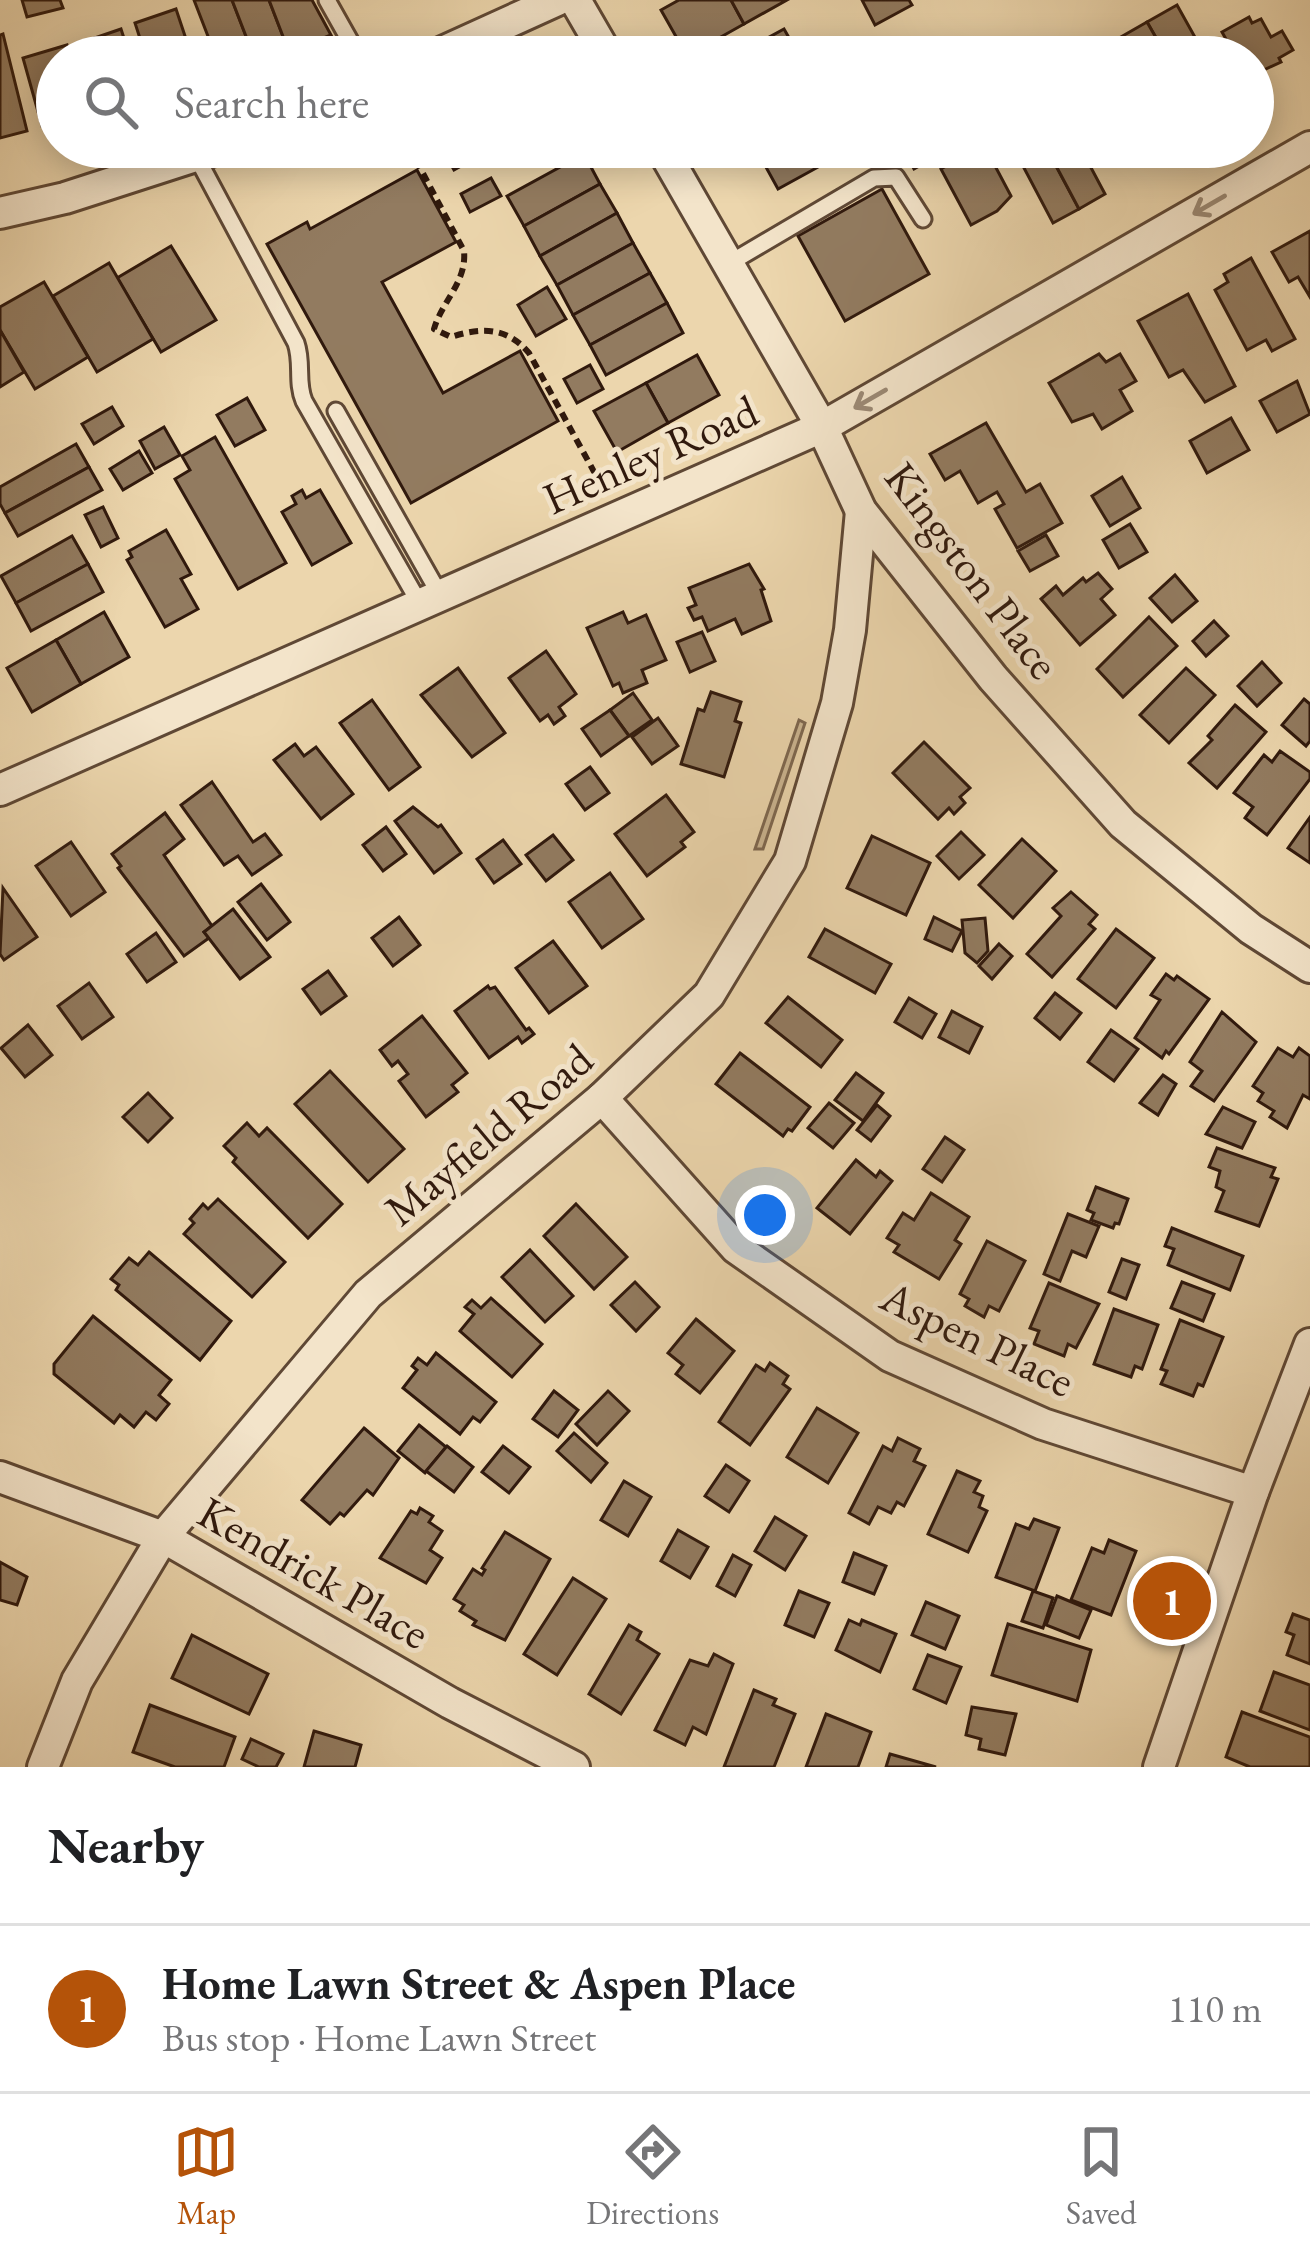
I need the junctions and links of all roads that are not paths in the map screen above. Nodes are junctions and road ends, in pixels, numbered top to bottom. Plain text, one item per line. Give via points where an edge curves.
1 (328, 0) edge
2 (556, 0) edge
3 (575, 0) edge
4 (348, 36) edge
5 (478, 36) edge
6 (596, 36) edge
7 (1310, 147) edge
8 (158, 168) edge
9 (218, 168) edge
10 (673, 168) edge
11 (1273, 168) edge
12 (1274, 168) edge
13 (0, 213) edge
14 (923, 219) dead end
15 (728, 264) junction
16 (336, 411) dead end
17 (823, 427) junction
18 (861, 512) junction
19 (430, 600) junction
20 (0, 790) edge
21 (1310, 967) edge
22 (602, 1099) junction
23 (1310, 1344) edge
24 (0, 1477) edge
25 (1253, 1492) junction
26 (163, 1537) junction
27 (43, 1767) edge
28 (574, 1767) edge
29 (1159, 1767) edge

1 - 4 lane
2 - 5 street
3 - 6 street
7 -> 12 street, Henley Road
8 - 13 street
9 - 19 lane via 302,358 304,401
10 - 15 street, Kingston Place
11 -> 17 street, Henley Road
14 - 15 lane via 896,177 874,178
15 - 17 street, Kingston Place
16 - 19 lane
17 - 18 street, Kingston Place
17 - 19 street, Henley Road
18 - 21 street, Kingston Place via 993,678 1124,824
18 - 22 street, Mayfield Road via 837,703 790,861 709,994
19 - 20 street, Henley Road
22 - 25 street, Aspen Place via 736,1248 890,1356 1043,1424
22 - 26 street, Mayfield Road via 368,1294
23 - 25 street
24 - 26 street, Kendrick Place
25 - 29 street
26 - 27 street, Mayfield Road via 77,1681
26 - 28 street, Kendrick Place

